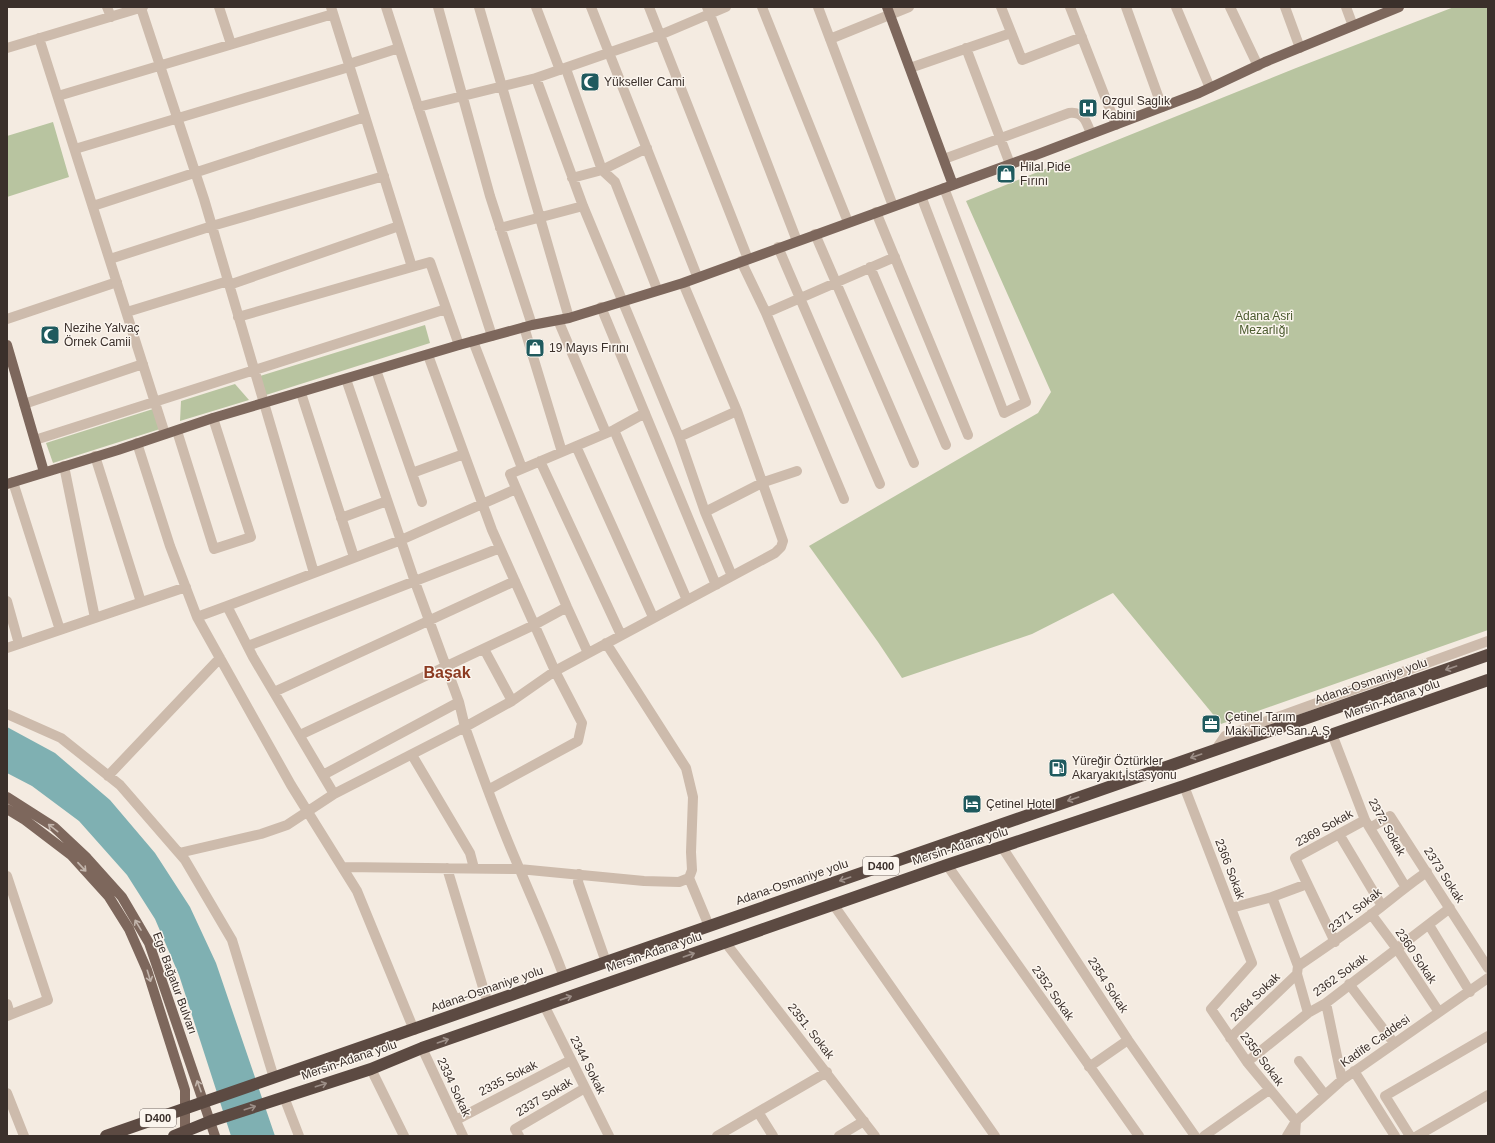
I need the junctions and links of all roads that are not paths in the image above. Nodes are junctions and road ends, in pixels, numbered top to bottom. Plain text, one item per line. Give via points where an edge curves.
1 (142, 7) edge
2 (219, 7) edge
3 (386, 7) edge
4 (438, 7) edge
5 (480, 7) edge
6 (536, 7) edge
7 (591, 7) edge
8 (649, 7) edge
9 (726, 7) edge
10 (762, 7) edge
11 (818, 7) edge
12 (909, 7) edge
13 (1001, 7) edge
14 (1070, 7) edge
15 (1126, 7) edge
16 (1176, 7) edge
17 (1230, 7) edge
18 (1285, 7) edge
19 (1346, 7) edge
20 (1399, 7) edge
21 (332, 10) edge
22 (709, 10) edge
23 (889, 11) edge
24 (109, 12) edge
25 (1353, 26) junction
26 (1011, 33) junction
27 (660, 35) junction
28 (1082, 37) junction
29 (39, 38) junction
30 (830, 39) junction
31 (230, 44) junction
32 (7, 47) edge
33 (399, 48) junction
34 (966, 48) junction
35 (1300, 48) junction
36 (609, 52) junction
37 (160, 65) junction
38 (349, 65) junction
39 (1258, 66) junction
40 (910, 68) junction
41 (563, 69) junction
42 (536, 78) junction
43 (502, 86) junction
44 (1210, 88) junction
45 (58, 96) junction
46 (463, 96) junction
47 (418, 107) junction
48 (1162, 107) junction
49 (365, 117) junction
50 (177, 119) junction
51 (1116, 125) junction
52 (1092, 134) junction
53 (1000, 138) junction
54 (647, 148) junction
55 (75, 149) junction
56 (944, 159) junction
57 (1010, 164) junction
58 (602, 170) junction
59 (195, 172) junction
60 (384, 176) junction
61 (572, 178) junction
62 (949, 186) junction
63 (921, 196) junction
64 (93, 206) junction
65 (583, 206) junction
66 (893, 206) junction
67 (876, 212) junction
68 (540, 219) junction
69 (848, 222) junction
70 (212, 226) junction
71 (400, 226) junction
72 (500, 228) junction
73 (815, 234) junction
74 (797, 241) junction
75 (778, 248) junction
76 (895, 257) junction
77 (110, 259) junction
78 (744, 260) junction
79 (412, 267) junction
80 (870, 267) junction
81 (697, 276) junction
82 (117, 282) junction
83 (683, 282) junction
84 (835, 282) junction
85 (228, 283) junction
86 (657, 289) junction
87 (800, 297) junction
88 (622, 300) junction
89 (601, 307) junction
90 (446, 309) junction
91 (127, 312) junction
92 (766, 313) junction
93 (238, 317) junction
94 (569, 318) junction
95 (7, 319) edge
96 (558, 320) junction
97 (528, 326) junction
98 (492, 336) junction
99 (473, 341) junction
100 (7, 345) edge
101 (459, 345) junction
102 (428, 355) junction
103 (143, 364) junction
104 (253, 370) junction
105 (376, 370) junction
106 (346, 379) junction
107 (301, 393) junction
108 (155, 402) junction
109 (24, 404) junction
110 (263, 405) junction
111 (737, 411) junction
112 (645, 413) junction
113 (213, 418) junction
114 (177, 431) junction
115 (610, 432) junction
116 (165, 434) junction
117 (968, 435) dead end
118 (679, 437) junction
119 (34, 440) junction
120 (137, 443) junction
121 (946, 445) dead end
122 (576, 446) junction
123 (562, 452) junction
124 (464, 454) junction
125 (95, 456) junction
126 (540, 461) junction
127 (914, 463) dead end
128 (64, 466) junction
129 (522, 468) junction
130 (797, 471) dead end
131 (44, 472) junction
132 (412, 473) junction
133 (764, 482) junction
134 (10, 483) edge
135 (880, 484) dead end
136 (516, 488) junction
137 (844, 499) dead end
138 (387, 501) junction
139 (422, 502) dead end
140 (483, 504) junction
141 (705, 512) junction
142 (342, 518) junction
143 (401, 540) junction
144 (500, 548) junction
145 (354, 558) junction
146 (314, 573) junction
147 (732, 576) junction
148 (515, 581) junction
149 (415, 582) junction
150 (716, 585) junction
151 (186, 587) junction
152 (687, 600) junction
153 (7, 601) edge
154 (141, 602) junction
155 (227, 606) junction
156 (567, 607) junction
157 (653, 617) junction
158 (95, 618) junction
159 (197, 618) junction
160 (429, 621) junction
161 (534, 625) junction
162 (60, 630) junction
163 (621, 635) junction
164 (1488, 641) edge
165 (606, 643) junction
166 (19, 644) junction
167 (248, 646) junction
168 (7, 648) edge
169 (484, 649) junction
170 (588, 653) junction
171 (1488, 655) edge
172 (220, 658) junction
173 (445, 667) junction
174 (555, 671) junction
175 (1488, 680) edge
176 (274, 692) junction
177 (512, 701) junction
178 (459, 702) junction
179 (7, 714) edge
180 (465, 727) junction
181 (1332, 734) junction
182 (300, 735) junction
183 (1216, 749) junction
184 (412, 755) junction
185 (323, 775) junction
186 (108, 776) junction
187 (1184, 786) junction
188 (488, 790) junction
189 (334, 794) junction
190 (7, 797) edge
191 (7, 809) edge
192 (308, 812) junction
193 (1367, 824) junction
194 (1339, 834) junction
195 (1002, 847) junction
196 (179, 853) junction
197 (947, 864) junction
198 (342, 867) junction
199 (447, 868) junction
200 (474, 868) junction
201 (519, 869) junction
202 (1427, 872) junction
203 (579, 874) junction
204 (7, 876) edge
205 (689, 878) junction
206 (1307, 884) junction
207 (1405, 886) junction
208 (1272, 897) junction
209 (833, 904) junction
210 (1382, 906) junction
211 (1231, 908) junction
212 (1450, 908) junction
213 (1371, 914) junction
214 (1429, 925) junction
215 (709, 926) junction
216 (725, 942) junction
217 (1335, 942) junction
218 (1397, 949) junction
219 (606, 962) junction
220 (1488, 968) edge
221 (1298, 970) junction
222 (564, 977) junction
223 (1488, 978) edge
224 (1349, 984) junction
225 (1470, 992) junction
226 (1326, 1003) junction
227 (7, 1004) edge
228 (488, 1004) junction
229 (544, 1005) junction
230 (1211, 1009) joint
231 (1439, 1012) junction
232 (1308, 1013) junction
233 (9, 1015) edge
234 (414, 1030) junction
235 (1488, 1036) edge
236 (1230, 1038) junction
237 (1128, 1040) junction
238 (1394, 1043) junction
239 (422, 1048) junction
240 (571, 1060) junction
241 (1299, 1061) dead end
242 (1246, 1062) junction
243 (1089, 1067) junction
244 (371, 1069) junction
245 (1354, 1071) junction
246 (827, 1072) junction
247 (274, 1078) junction
248 (1342, 1080) junction
249 (585, 1088) junction
250 (1269, 1090) junction
251 (7, 1093) edge
252 (1325, 1095) junction
253 (1488, 1095) edge
254 (284, 1097) junction
255 (208, 1102) junction
256 (184, 1110) junction
257 (758, 1112) junction
258 (214, 1120) junction
259 (456, 1120) junction
260 (864, 1121) junction
261 (1296, 1121) junction
262 (517, 1133) edge
263 (181, 1135) edge
264 (606, 1135) edge
265 (24, 1136) edge
266 (106, 1136) edge
267 (215, 1136) edge
268 (299, 1136) edge
269 (404, 1136) edge
270 (463, 1136) edge
271 (717, 1136) edge
272 (773, 1136) edge
273 (839, 1136) edge
274 (875, 1136) edge
275 (995, 1136) edge
276 (1139, 1136) edge
277 (1195, 1136) edge
278 (1204, 1136) edge
279 (1287, 1136) edge
280 (1295, 1136) edge
281 (1395, 1136) edge
282 (1410, 1136) edge
283 (1417, 1136) edge

1 - 24 street
1 - 37 street
2 - 31 street
3 - 33 street
4 - 46 street
5 - 43 street
6 - 41 street
7 - 36 street
8 - 27 street
9 - 22 street
10 - 69 street
11 - 30 street
12 - 23 street
13 - 26 street
14 - 28 street
15 - 48 street
16 - 44 street
17 - 39 street
18 - 35 street
19 - 25 street
20 - 25 main road
21 - 31 street
21 - 38 street
22 - 27 street
22 - 74 street
23 - 30 street
23 - 40 main road
24 - 29 street
25 - 35 main road
26 - 28 street via 1022,60
26 - 34 street
27 - 36 street
27 - 78 street
28 - 51 street
29 - 32 street
29 - 45 street
30 - 66 street
31 - 37 street
33 - 38 street
33 - 47 street
34 - 40 street
34 - 53 street
35 - 39 main road
36 - 41 street
36 - 54 street
37 - 45 street
37 - 50 street
38 - 49 street
38 - 50 street
39 - 44 main road
40 - 56 main road
41 - 42 street
41 - 58 street
42 - 43 street
42 - 61 street
43 - 46 street
43 - 68 street
44 - 48 main road
45 - 55 street
46 - 47 street
46 - 72 street
47 - 98 street
48 - 51 main road
49 - 59 street
49 - 60 street
50 - 55 street
50 - 59 street
51 - 52 main road
52 - 53 street via 1085,119 1079,114 1072,113
52 - 57 main road
53 - 56 street
53 - 57 street
54 - 58 street
54 - 81 street
55 - 64 street
56 - 62 main road
57 - 62 main road
58 - 61 street
58 - 86 street via 616,182
59 - 64 street
59 - 70 street
60 - 70 street
60 - 71 street
61 - 65 street
62 - 63 main road
62 - 63 street via 1026,402 1004,413
63 - 66 main road
64 - 77 street
65 - 68 street
65 - 88 street
66 - 67 main road
67 - 69 main road
67 - 76 street
68 - 72 street
68 - 94 street
69 - 73 main road
70 - 77 street
70 - 85 street
71 - 79 street
71 - 85 street
72 - 97 street
73 - 74 main road
73 - 84 street
74 - 75 main road
75 - 78 main road
75 - 87 street
76 - 80 street
76 - 117 street
77 - 82 street
78 - 81 main road
78 - 92 street
79 - 90 street via 430,262
79 - 93 street
80 - 84 street
80 - 121 street
81 - 83 main road
82 - 91 street
82 - 95 street
83 - 86 main road
83 - 111 street
84 - 87 street
84 - 127 street
85 - 91 street
85 - 93 street
86 - 88 main road
87 - 92 street
87 - 135 street
88 - 89 main road
88 - 118 street
89 - 94 main road
89 - 112 street
90 - 101 street
90 - 104 street
91 - 103 street
92 - 137 street
93 - 104 street
94 - 96 main road
96 - 97 main road
96 - 115 street
97 - 98 main road
97 - 123 street
98 - 99 main road
99 - 101 main road
99 - 129 street
100 - 109 main road
101 - 102 main road
102 - 105 main road
102 - 124 street
103 - 108 street
103 - 109 street
104 - 108 street
104 - 110 street
105 - 106 main road
105 - 132 street
106 - 107 main road
106 - 138 street
107 - 110 main road
107 - 142 street
108 - 116 street
108 - 119 street
109 - 119 main road
110 - 113 main road
110 - 146 street
111 - 118 street
111 - 133 street
112 - 115 street
112 - 150 street
113 - 114 main road
113 - 114 street via 251,537 214,549
114 - 116 main road
115 - 122 street
115 - 152 street
116 - 120 main road
118 - 141 street
119 - 131 main road
120 - 125 main road
120 - 151 street
122 - 123 street
122 - 157 street
123 - 126 street
124 - 132 street
124 - 140 street
125 - 128 main road
125 - 154 street
126 - 129 street
126 - 163 street
128 - 131 main road
128 - 158 street
129 - 136 street via 510,474
130 - 133 street
131 - 134 main road
132 - 139 street
133 - 141 street
133 - 147 street via 784,538 783,544 775,553
134 - 162 street
136 - 140 street
136 - 156 street
138 - 142 street
138 - 143 street
140 - 143 street
140 - 144 street
141 - 147 street
142 - 145 street
143 - 145 street
143 - 149 street
144 - 148 street
144 - 149 street
145 - 146 street
146 - 155 street
147 - 150 street
148 - 160 street
148 - 161 street
149 - 160 street
149 - 167 street
150 - 152 street
151 - 154 street
151 - 159 street
152 - 157 street
153 - 166 street
154 - 158 street
155 - 159 street
155 - 167 street
156 - 161 street
156 - 170 street
157 - 163 street
158 - 162 street
159 - 172 street
160 - 173 street
160 - 176 street
161 - 169 street
161 - 174 street
162 - 166 street
163 - 165 street
164 - 183 street via 1225,736
165 - 170 street
165 - 205 street via 686,768 693,797 692,870
166 - 168 street
167 - 176 street
169 - 173 street
169 - 177 street
170 - 174 street
171 -> 183 highway, Adana-Osmaniye yolu / D400
172 - 186 street
172 - 192 street
173 - 178 street
173 - 182 street
174 - 177 street
174 - 188 street via 582,723 578,741
175 - 181 highway, Mersin-Adana yolu / D400
176 - 182 street
177 - 180 street
178 - 180 street
178 - 185 street
179 - 186 street via 61,738
180 - 184 street
180 - 188 street
181 - 187 highway, Mersin-Adana yolu / D400
181 - 193 street, 2372 Sokak
182 - 185 street
183 -> 215 highway, Adana-Osmaniye yolu / D400
184 - 189 street
184 - 200 street via 470,853
185 - 189 street
186 - 196 street via 120,785
187 - 195 highway, Mersin-Adana yolu / D400
187 - 211 street, 2366 Sokak
188 - 201 street
189 - 192 street
255 -> 190 main road, Ege Bağatur Bulvarı via 149,943 122,897 87,858 54,828
191 -> 256 main road, Ege Bağatur Bulvarı via 71,855 109,897 129,929 147,970 185,1090
192 - 196 street via 274,830
192 - 198 street
193 - 194 street, 2369 Sokak
193 - 202 street, 2373 Sokak via 1390,816
193 - 207 street, 2372 Sokak
194 - 206 street, 2369 Sokak via 1295,858
194 - 210 street
195 - 197 highway, Mersin-Adana yolu / D400
195 - 237 street, 2354 Sokak
196 - 247 street via 232,940
197 - 209 highway, Mersin-Adana yolu / D400
197 - 243 street, 2352 Sokak
198 - 199 street
198 - 234 street via 357,891
199 - 200 street
199 - 228 street
200 - 201 street
201 - 203 street
201 - 222 street via 544,923
202 - 207 street, 2371 Sokak
202 - 212 street, 2373 Sokak
203 - 205 street via 644,881 679,882
203 - 219 street via 578,882
204 - 233 street via 48,1000
205 - 215 street
206 - 208 street
206 - 217 street
207 - 210 street, 2371 Sokak
208 - 211 street
208 - 221 street
209 - 216 highway, Mersin-Adana yolu / D400
209 - 275 street
210 - 213 street, 2371 Sokak
211 - 230 street, 2366 Sokak via 1252,962
212 - 214 street, 2362 Sokak
212 - 220 street, 2373 Sokak
213 - 217 street, 2371 Sokak
213 - 218 street, 2360 Sokak
214 - 218 street, 2362 Sokak
214 - 225 street
215 - 219 highway, Adana-Osmaniye yolu / D400
229 -> 216 highway, Mersin-Adana yolu / D400
216 - 246 street, 2351. Sokak
217 - 221 street, 2371 Sokak
218 - 224 street, 2362 Sokak
218 - 231 street, 2360 Sokak
219 - 222 highway, Adana-Osmaniye yolu / D400
221 - 232 street
221 - 236 street, 2364 Sokak
222 - 228 highway, Adana-Osmaniye yolu / D400
223 - 225 street, Kadife Caddesi
224 - 226 street, 2362 Sokak
224 - 238 street
225 - 231 street, Kadife Caddesi
226 - 232 street, 2362 Sokak
226 - 248 street
227 - 233 street
228 - 234 highway, Adana-Osmaniye yolu / D400
239 -> 229 highway, Mersin-Adana yolu / D400
229 - 240 street, 2344 Sokak
230 - 236 street, 2356 Sokak
231 - 238 street, Kadife Caddesi
232 - 242 street, 2362 Sokak
234 - 247 highway, Adana-Osmaniye yolu / D400
235 - 282 street via 1385,1096
236 - 242 street, 2356 Sokak
237 - 243 street
237 - 277 street, 2354 Sokak
238 - 245 street, Kadife Caddesi
239 - 244 highway, Mersin-Adana yolu / D400
239 - 259 street, 2334 Sokak
240 - 249 street, 2344 Sokak
240 - 259 street, 2335 Sokak
241 - 252 street
242 - 250 street, 2356 Sokak
243 - 276 street, 2352 Sokak
254 -> 244 highway, Mersin-Adana yolu / D400
244 - 269 street
245 - 248 street, Kadife Caddesi
245 - 281 street
246 - 257 street
246 - 260 street, 2351. Sokak
247 - 255 highway, Adana-Osmaniye yolu / D400
248 - 252 street, Kadife Caddesi
249 - 262 street, 2337 Sokak
249 - 264 street, 2344 Sokak
250 - 261 street, 2356 Sokak
250 - 278 street
251 - 265 street
252 - 261 street, Kadife Caddesi
253 - 283 street
258 -> 254 highway, D400
254 - 268 street
255 - 256 highway, Adana-Osmaniye yolu / D400
255 - 258 main road, Ege Bağatur Bulvarı
256 - 263 main road, Ege Bağatur Bulvarı
256 - 266 highway, Adana-Osmaniye yolu / D400
257 - 271 street
257 - 272 street
258 - 263 highway, D400
258 - 267 main road, Ege Bağatur Bulvarı
259 - 270 street, 2334 Sokak
260 - 273 street
260 - 274 street, 2351. Sokak
261 - 279 street, Kadife Caddesi
261 - 280 street

